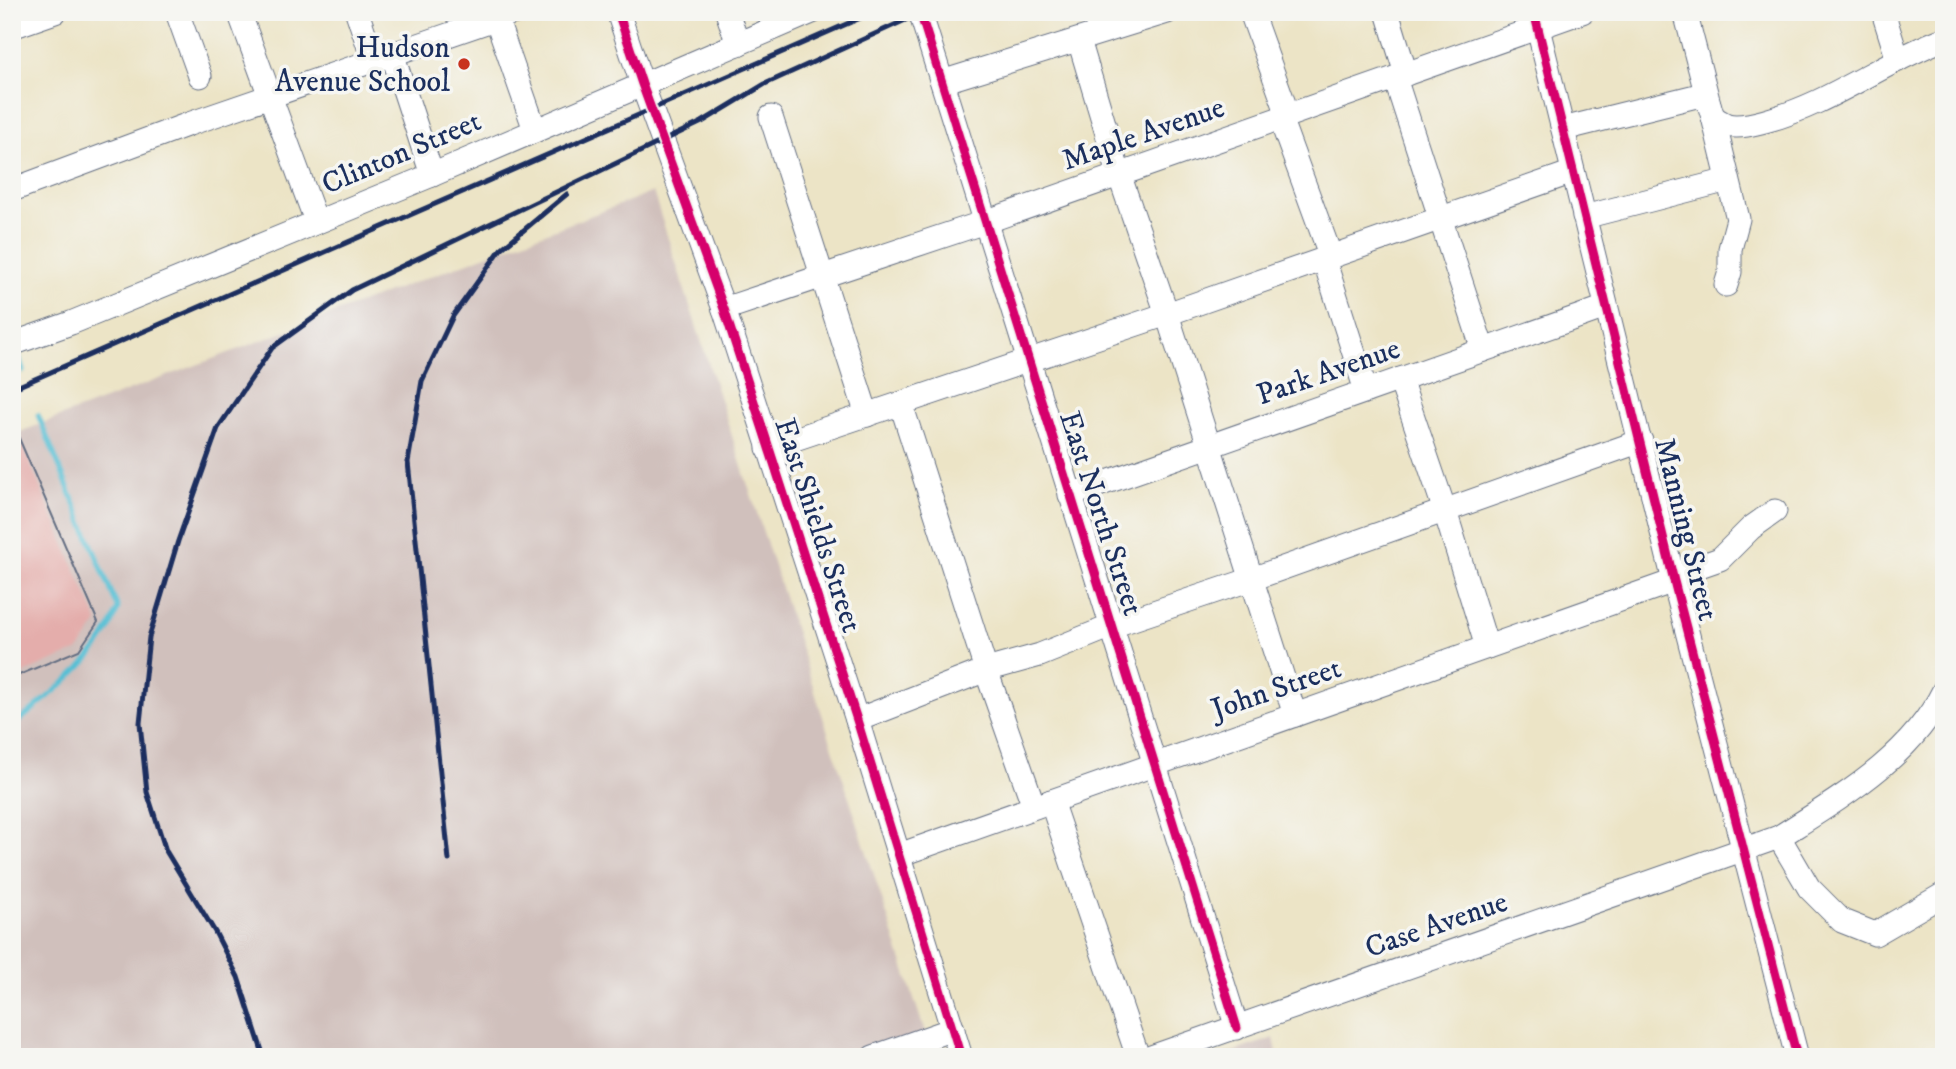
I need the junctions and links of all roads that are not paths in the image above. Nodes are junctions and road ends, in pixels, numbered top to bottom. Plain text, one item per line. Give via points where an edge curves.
1 (55, 12) edge
2 (177, 12) edge
3 (239, 12) edge
4 (356, 12) edge
5 (618, 12) edge
6 (727, 12) edge
7 (812, 12) edge
8 (920, 12) edge
9 (1167, 12) edge
10 (1251, 12) edge
11 (1387, 12) edge
12 (1582, 12) edge
13 (1685, 12) edge
14 (1883, 12) edge
15 (490, 17) edge
16 (1536, 20) edge
17 (12, 27) edge
18 (1944, 39) edge
19 (1079, 40) junction
20 (738, 44) junction
21 (383, 58) junction
22 (1898, 60) junction
23 (200, 76) dead end
24 (1400, 76) junction
25 (942, 82) junction
26 (642, 84) junction
27 (271, 98) junction
28 (1711, 111) junction
29 (771, 117) dead end
30 (1284, 117) junction
31 (1563, 129) junction
32 (535, 130) junction
33 (1573, 172) junction
34 (1119, 174) junction
35 (432, 175) junction
36 (1728, 180) junction
37 (12, 190) edge
38 (1584, 217) junction
39 (1441, 218) junction
40 (316, 221) junction
41 (985, 222) junction
42 (1327, 258) junction
43 (822, 276) junction
44 (1726, 285) dead end
45 (1606, 307) junction
46 (724, 309) junction
47 (1167, 314) junction
48 (12, 344) edge
49 (1483, 350) junction
50 (1028, 359) junction
51 (1400, 379) junction
52 (1366, 391) junction
53 (901, 404) junction
54 (867, 415) junction
55 (1641, 442) junction
56 (1208, 446) junction
57 (768, 447) junction
58 (1070, 495) junction
59 (1445, 511) junction
60 (1775, 511) dead end
61 (1252, 579) junction
62 (1674, 581) junction
63 (1112, 626) junction
64 (1487, 648) junction
65 (985, 670) junction
66 (1944, 690) edge
67 (1294, 715) junction
68 (857, 720) junction
69 (1156, 764) junction
70 (1043, 804) junction
71 (1779, 837) junction
72 (1742, 850) junction
73 (899, 855) junction
74 (1944, 894) edge
75 (1237, 1028) junction
76 (953, 1029) junction
77 (873, 1057) edge
78 (961, 1057) edge
79 (1138, 1057) edge
80 (1151, 1057) edge
81 (1797, 1057) edge

1 - 17 street
2 - 23 street
3 - 27 street
4 - 21 street
5 - 26 street, East Shields Street
6 - 20 street
7 - 20 street, Clinton Street
8 - 25 street, East North Street
9 - 19 street
10 - 30 street
11 - 24 street
12 - 16 street, Maple Avenue
13 - 28 street
14 - 22 street
15 - 21 street
15 - 32 street
16 - 24 street, Maple Avenue
16 - 31 street, Manning Street
18 - 22 street
19 - 25 street
19 - 34 street
20 - 26 street, Clinton Street
21 - 27 street
21 - 35 street
22 - 28 street via 1794,114 1728,125
24 - 30 street, Maple Avenue
24 - 39 street
25 - 41 street, East North Street
26 - 32 street, Clinton Street
26 - 46 street, East Shields Street
27 - 37 street
27 - 40 street
28 - 31 street via 1700,95
28 - 36 street
29 - 43 street
30 - 34 street, Maple Avenue
30 - 42 street
31 - 33 street, Manning Street
32 - 35 street, Clinton Street
33 - 38 street, Manning Street
33 - 39 street
34 - 41 street, Maple Avenue
34 - 47 street
35 - 40 street, Clinton Street
36 - 38 street
36 - 44 street via 1738,219
38 - 45 street, Manning Street
39 - 42 street
39 - 49 street
40 - 48 street, Clinton Street
41 - 43 street, Maple Avenue
41 - 50 street, East North Street
42 - 47 street
42 - 52 street
43 - 46 street, Maple Avenue
43 - 54 street
45 - 49 street, Park Avenue
45 - 55 street, Manning Street
46 - 57 street, East Shields Street
47 - 50 street
47 - 56 street
49 - 51 street, Park Avenue
50 - 53 street
50 - 58 street, East North Street
51 - 52 street, Park Avenue
51 - 59 street
52 - 56 street, Park Avenue
53 - 54 street
53 - 65 street
54 - 57 street
55 - 59 street
55 - 62 street, Manning Street
56 - 58 street, Park Avenue
56 - 61 street
57 - 68 street, East Shields Street
58 - 63 street, East North Street
59 - 61 street
59 - 64 street
60 - 62 street, John Street via 1720,559
61 - 63 street
61 - 67 street
62 - 64 street, John Street
62 - 72 street, Manning Street
63 - 65 street
63 - 69 street, East North Street
64 - 67 street, John Street
65 - 68 street
65 - 70 street
66 - 71 street, Case Avenue via 1934,711 1902,749 1840,799
67 - 69 street, John Street
68 - 73 street, East Shields Street
69 - 70 street, John Street
69 - 75 street, East North Street
70 - 73 street, John Street
70 - 79 street
71 - 72 street, Case Avenue
71 - 74 street via 1809,888 1842,920 1875,934
72 - 75 street, Case Avenue
72 - 81 street, Manning Street
73 - 76 street, East Shields Street
75 - 80 street, Case Avenue
76 - 77 street
76 - 78 street, East Shields Street

